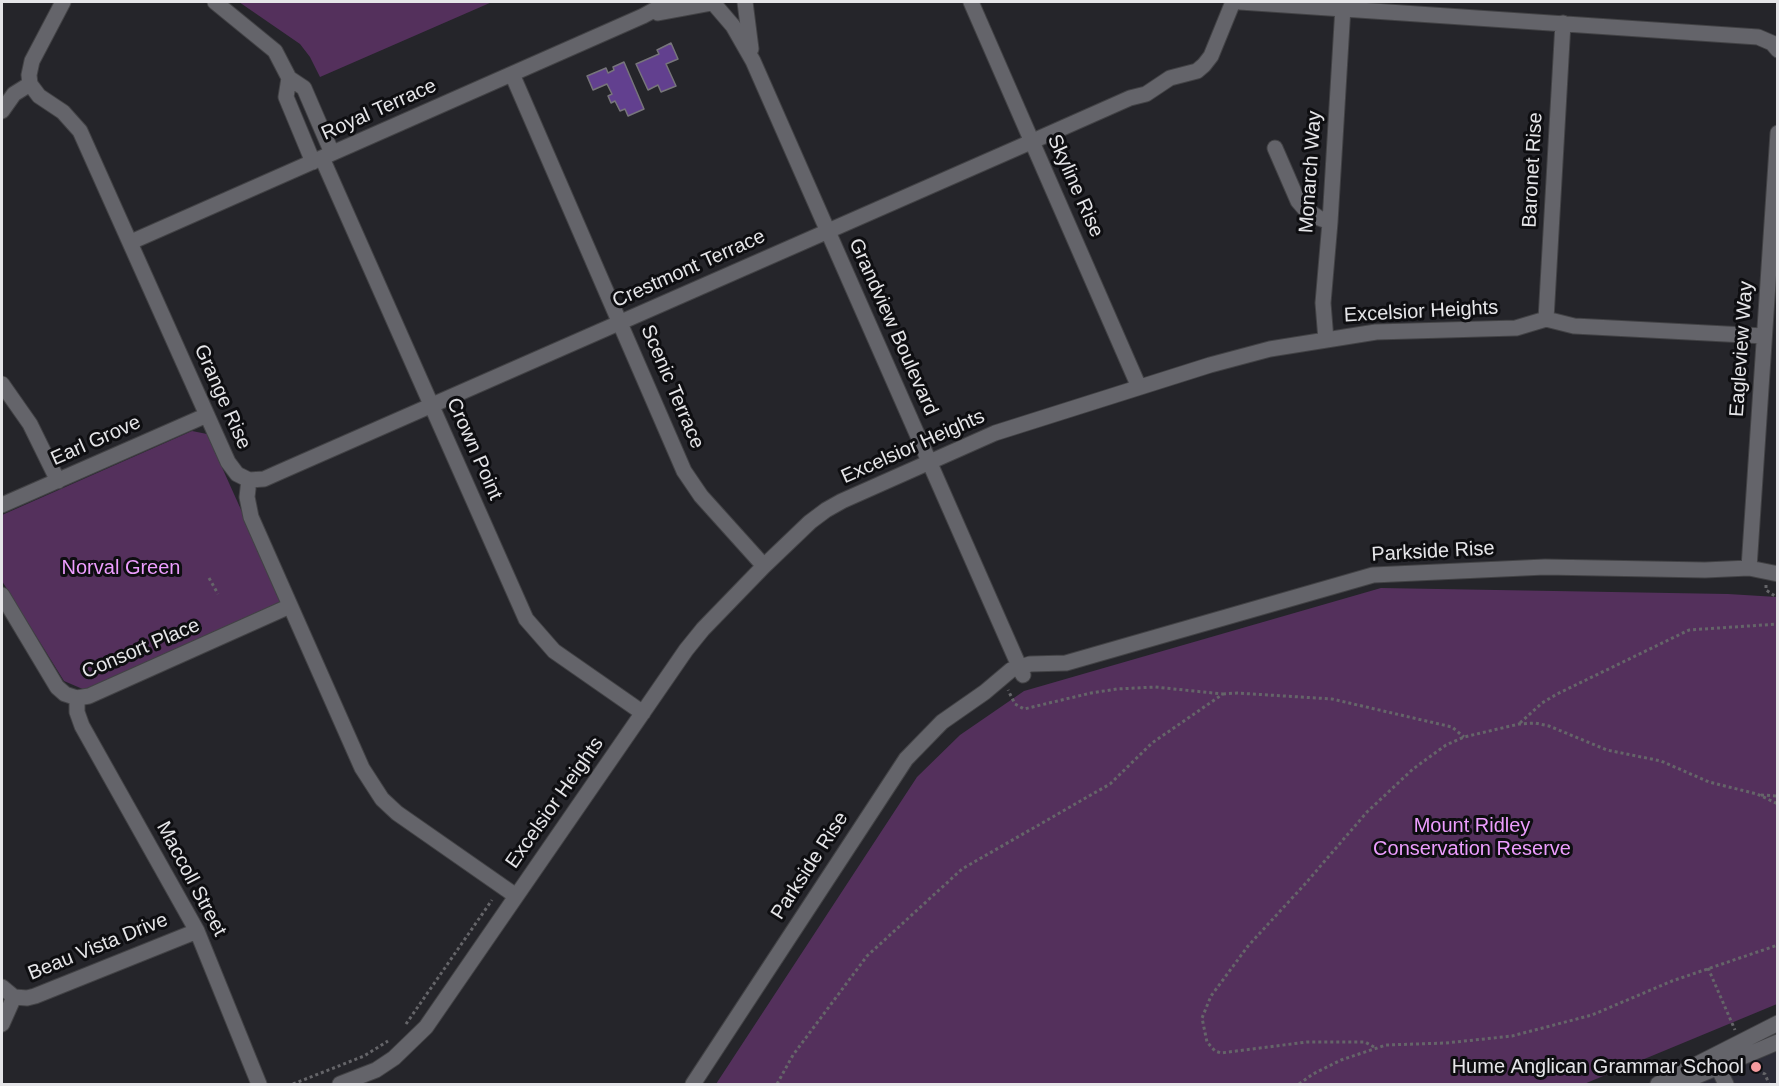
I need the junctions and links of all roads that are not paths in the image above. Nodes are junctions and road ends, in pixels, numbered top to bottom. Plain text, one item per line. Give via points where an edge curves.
1 (62, 2) edge
2 (215, 2) edge
3 (669, 2) edge
4 (736, 2) edge
5 (745, 2) edge
6 (971, 2) edge
7 (1233, 2) edge
8 (1240, 2) edge
9 (712, 3) edge
10 (1343, 7) junction
11 (643, 16) junction
12 (1563, 23) junction
13 (1777, 48) edge
14 (753, 61) junction
15 (512, 74) junction
16 (30, 84) junction
17 (2, 111) edge
18 (1778, 133) edge
19 (1033, 141) junction
20 (1275, 148) dead end
21 (322, 158) junction
22 (1330, 222) junction
23 (828, 231) junction
24 (131, 242) junction
25 (1546, 319) junction
26 (621, 322) junction
27 (1764, 336) junction
28 (1326, 340) junction
29 (2, 384) edge
30 (1139, 387) junction
31 (431, 405) junction
32 (207, 415) junction
33 (929, 461) junction
34 (249, 480) junction
35 (58, 481) junction
36 (2, 506) edge
37 (764, 566) junction
38 (1749, 567) junction
39 (1778, 574) edge
40 (2, 595) edge
41 (290, 606) junction
42 (6, 614) edge
43 (1021, 671) junction
44 (985, 692) junction
45 (77, 698) junction
46 (643, 713) junction
47 (516, 896) junction
48 (197, 931) junction
49 (2, 987) edge
50 (14, 997) junction
51 (1778, 1023) edge
52 (2, 1024) edge
53 (1778, 1042) edge
54 (1718, 1068) junction
55 (259, 1084) edge
56 (340, 1084) edge
57 (693, 1084) edge
58 (1658, 1084) edge
59 (1675, 1084) edge
60 (1726, 1084) edge

1 - 16 street via 32,61
2 - 21 street, Crown Point via 275,51 289,78 304,88
3 - 11 street, Royal Terrace
4 - 9 street, Royal Terrace via 722,6
5 - 14 street, Grandview Boulevard
6 - 19 street, Skyline Rise
7 - 19 street, Crestmont Terrace via 1211,56 1197,71 1170,78 1146,94
8 - 10 street
9 - 11 street, Royal Terrace
9 - 14 street, Grandview Boulevard via 733,26
10 - 12 street
10 - 22 street, Monarch Way
11 - 15 street, Royal Terrace
12 - 13 street via 1758,37
12 - 25 street, Baronet Rise
14 - 23 street, Grandview Boulevard
15 - 21 street, Royal Terrace
15 - 26 street, Scenic Terrace
16 - 17 street via 14,94
16 - 24 street, Grange Rise via 80,131
18 - 27 street, Eagleview Way
19 - 23 street, Crestmont Terrace
19 - 30 street, Skyline Rise
20 - 22 street via 1298,201
21 - 24 street, Royal Terrace
21 - 31 street, Crown Point
22 - 28 street, Monarch Way via 1323,303
23 - 26 street, Crestmont Terrace
23 - 33 street, Grandview Boulevard
24 - 32 street, Grange Rise
25 - 27 street via 1574,326
25 - 28 street, Excelsior Heights via 1516,328 1376,332
26 - 31 street, Crestmont Terrace
26 - 37 street, Scenic Terrace via 692,485
27 - 38 street, Eagleview Way
28 - 30 street, Excelsior Heights via 1245,354
29 - 35 street via 30,424
30 - 33 street, Excelsior Heights via 995,433
31 - 34 street, Crestmont Terrace via 264,479
31 - 46 street, Crown Point via 526,619 554,651
32 - 34 street, Grange Rise via 232,469
32 - 35 street, Earl Grove
33 - 37 street, Excelsior Heights via 826,510
33 - 43 street, Grandview Boulevard
34 - 41 street via 251,517
35 - 36 street, Earl Grove
37 - 46 street, Excelsior Heights via 703,629
38 - 39 street, Parkside Rise
38 - 43 street, Parkside Rise via 1545,567 1373,574 1046,672
40 - 42 street
41 - 45 street, Consort Place
41 - 47 street via 362,768 382,799
42 - 45 street, Consort Place via 57,687
43 - 44 street, Parkside Rise via 1005,685
43 - 44 street, Parkside Rise via 1011,670
44 - 57 street, Parkside Rise via 942,722 906,759
45 - 48 street, Maccoll Street via 82,726
46 - 47 street, Excelsior Heights
47 - 56 street, Excelsior Heights via 426,1027 376,1070
48 - 50 street, Beau Vista Drive via 35,996
48 - 55 street, Maccoll Street
49 - 50 street, Beau Vista Drive
50 - 52 street, Beau Vista Drive
51 - 58 street
53 - 54 street
54 - 59 street
54 - 60 street

